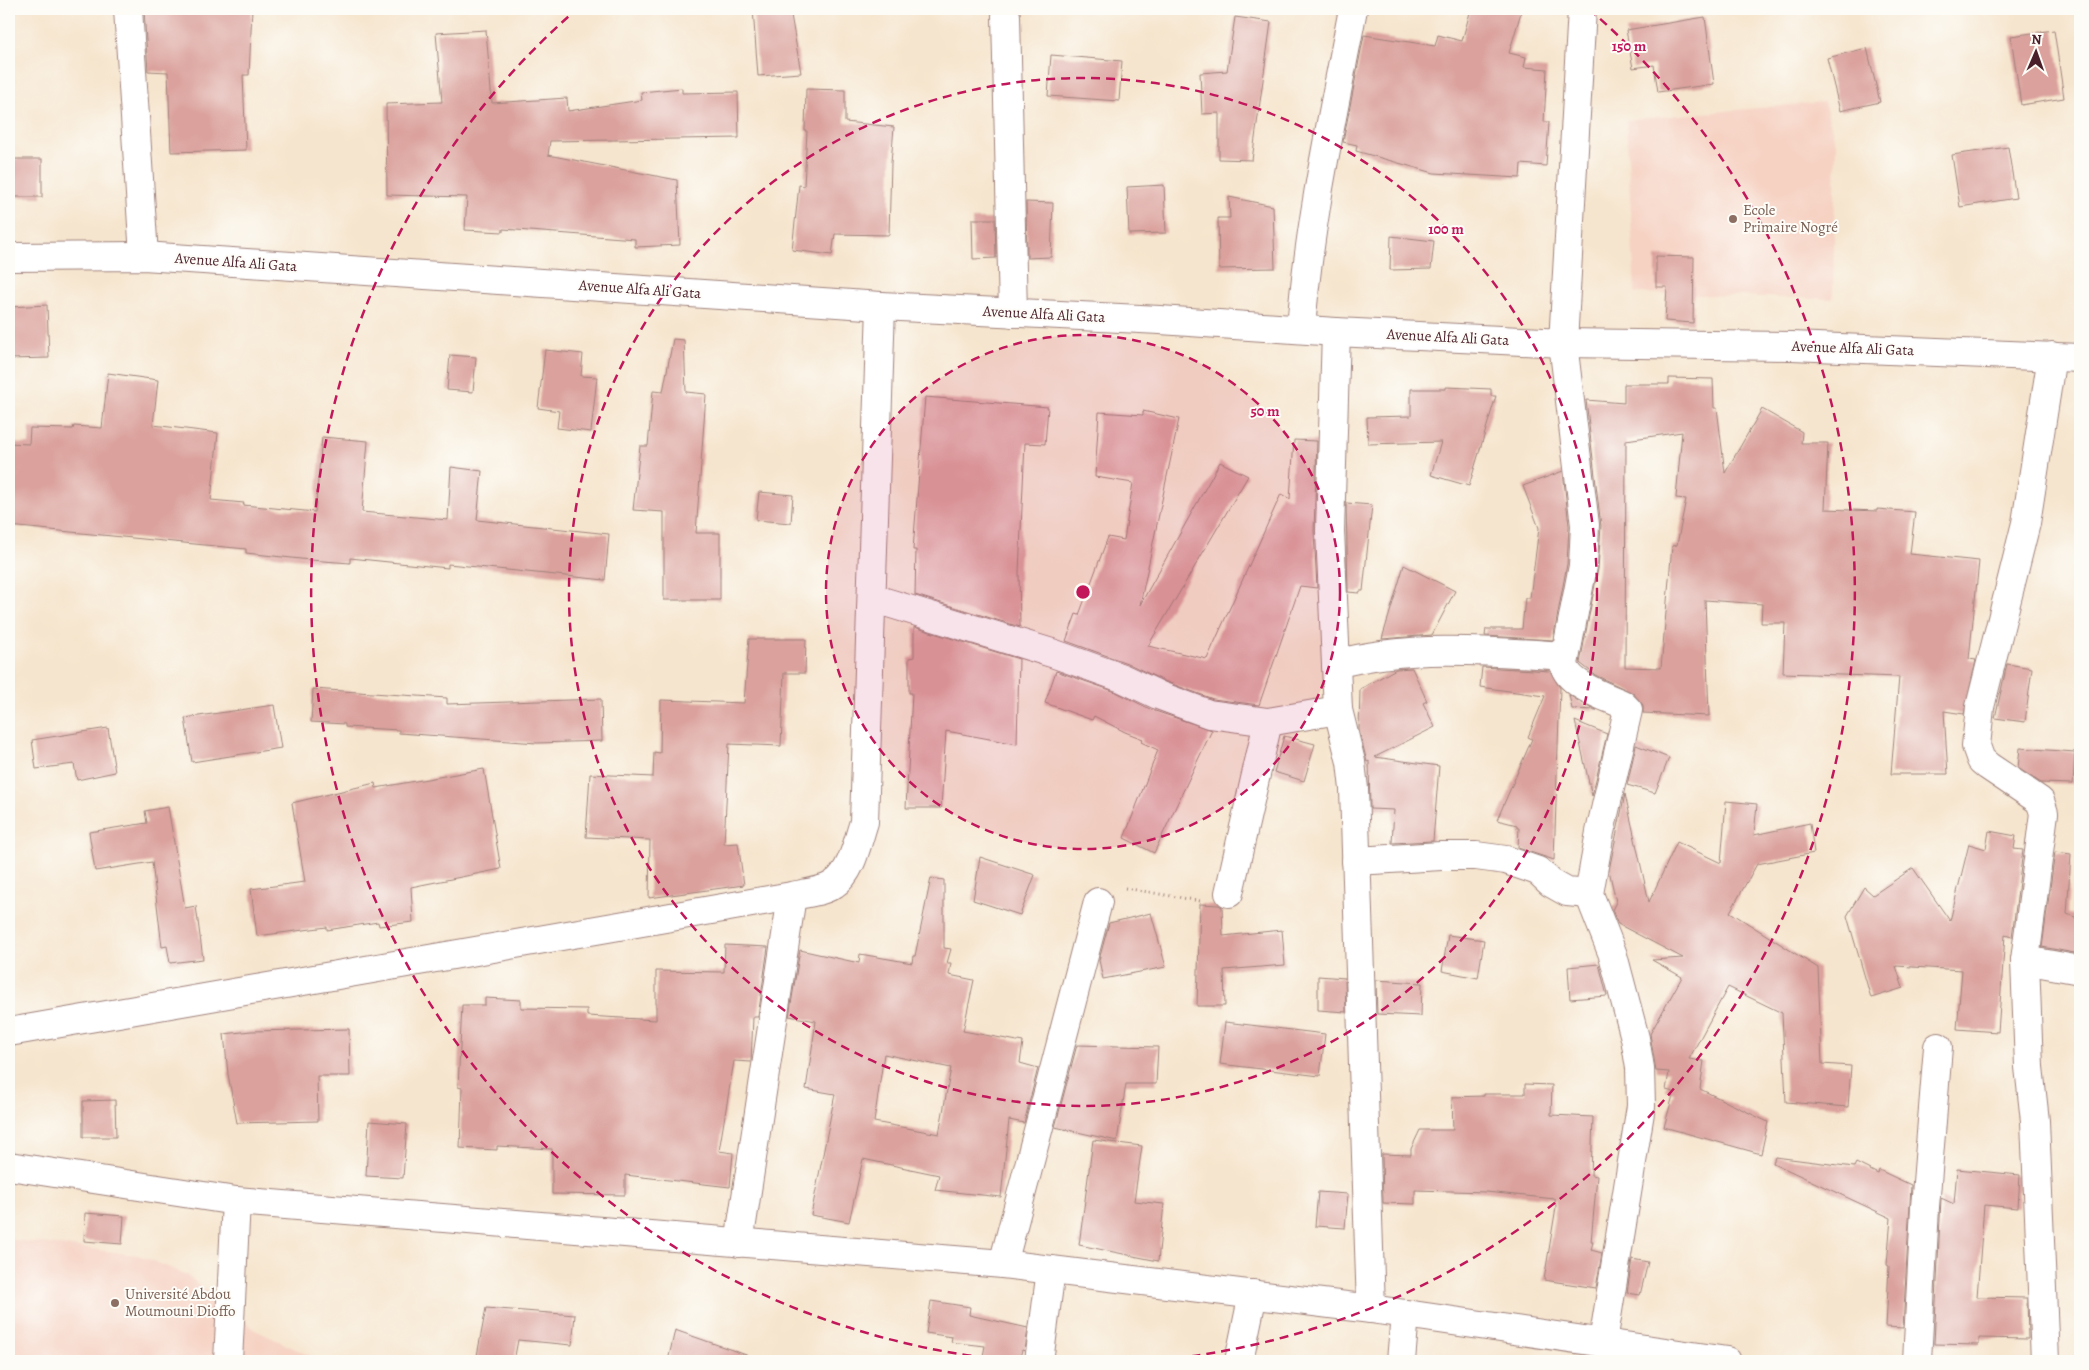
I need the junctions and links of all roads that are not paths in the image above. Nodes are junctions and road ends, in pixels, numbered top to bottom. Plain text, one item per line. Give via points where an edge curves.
1 (128, 9) edge
2 (1353, 9) edge
3 (1582, 9) edge
4 (1006, 16) dead end
5 (144, 256) junction
6 (9, 258) edge
7 (881, 306) junction
8 (1013, 313) junction
9 (1301, 328) junction
10 (1336, 332) junction
11 (1563, 343) junction
12 (2052, 356) junction
13 (2080, 358) edge
14 (872, 598) junction
15 (1565, 656) junction
16 (1336, 664) junction
17 (1338, 710) junction
18 (1268, 722) junction
19 (1356, 861) junction
20 (1229, 893) road end
21 (1589, 894) junction
22 (792, 896) junction
23 (1098, 902) road end
24 (2025, 960) junction
25 (2080, 970) edge
26 (9, 1032) edge
27 (1938, 1047) dead end
28 (9, 1166) edge
29 (236, 1202) junction
30 (739, 1243) junction
31 (1003, 1264) junction
32 (1050, 1270) junction
33 (1252, 1294) junction
34 (1371, 1309) junction
35 (1405, 1314) junction
36 (1603, 1342) junction
37 (228, 1361) edge
38 (1039, 1361) edge
39 (1239, 1361) edge
40 (1401, 1361) edge
41 (1727, 1361) edge
42 (1917, 1361) edge
43 (2045, 1361) edge

1 - 5 street
2 - 9 street via 1317,202
3 - 11 street
4 - 8 street
5 - 6 street, Avenue Alfa Ali Gata
5 - 7 street, Avenue Alfa Ali Gata
7 - 8 street, Avenue Alfa Ali Gata
7 - 14 street
8 - 9 street, Avenue Alfa Ali Gata
9 - 10 street, Avenue Alfa Ali Gata
10 - 11 street, Avenue Alfa Ali Gata
10 - 16 street via 1330,531
11 - 12 street, Avenue Alfa Ali Gata via 1792,346
11 - 15 street via 1585,525 1583,566
12 - 13 street, Avenue Alfa Ali Gata
12 - 24 street via 2026,523 1980,707 1976,746 1988,766 2040,801 2044,810
14 - 18 street via 1055,654 1209,714
14 - 22 street via 864,822 848,868 834,884
15 - 16 street via 1471,651 1392,654
15 - 21 street via 1565,671 1573,680 1626,707 1628,713
16 - 17 street
17 - 18 street
17 - 19 street via 1351,762
18 - 20 street
19 - 21 street via 1441,856 1506,860 1538,871 1567,892
19 - 34 street
21 - 36 street via 1613,954 1635,1038 1641,1084 1638,1123
22 - 26 street
22 - 30 street
23 - 31 street
24 - 25 street
24 - 43 street via 2029,1067 2036,1121
27 - 42 street
28 - 29 street
29 - 30 street
29 - 37 street
30 - 31 street
31 - 32 street
32 - 33 street
32 - 38 street
33 - 34 street
33 - 39 street
34 - 35 street
35 - 36 street
35 - 40 street
36 - 41 street

